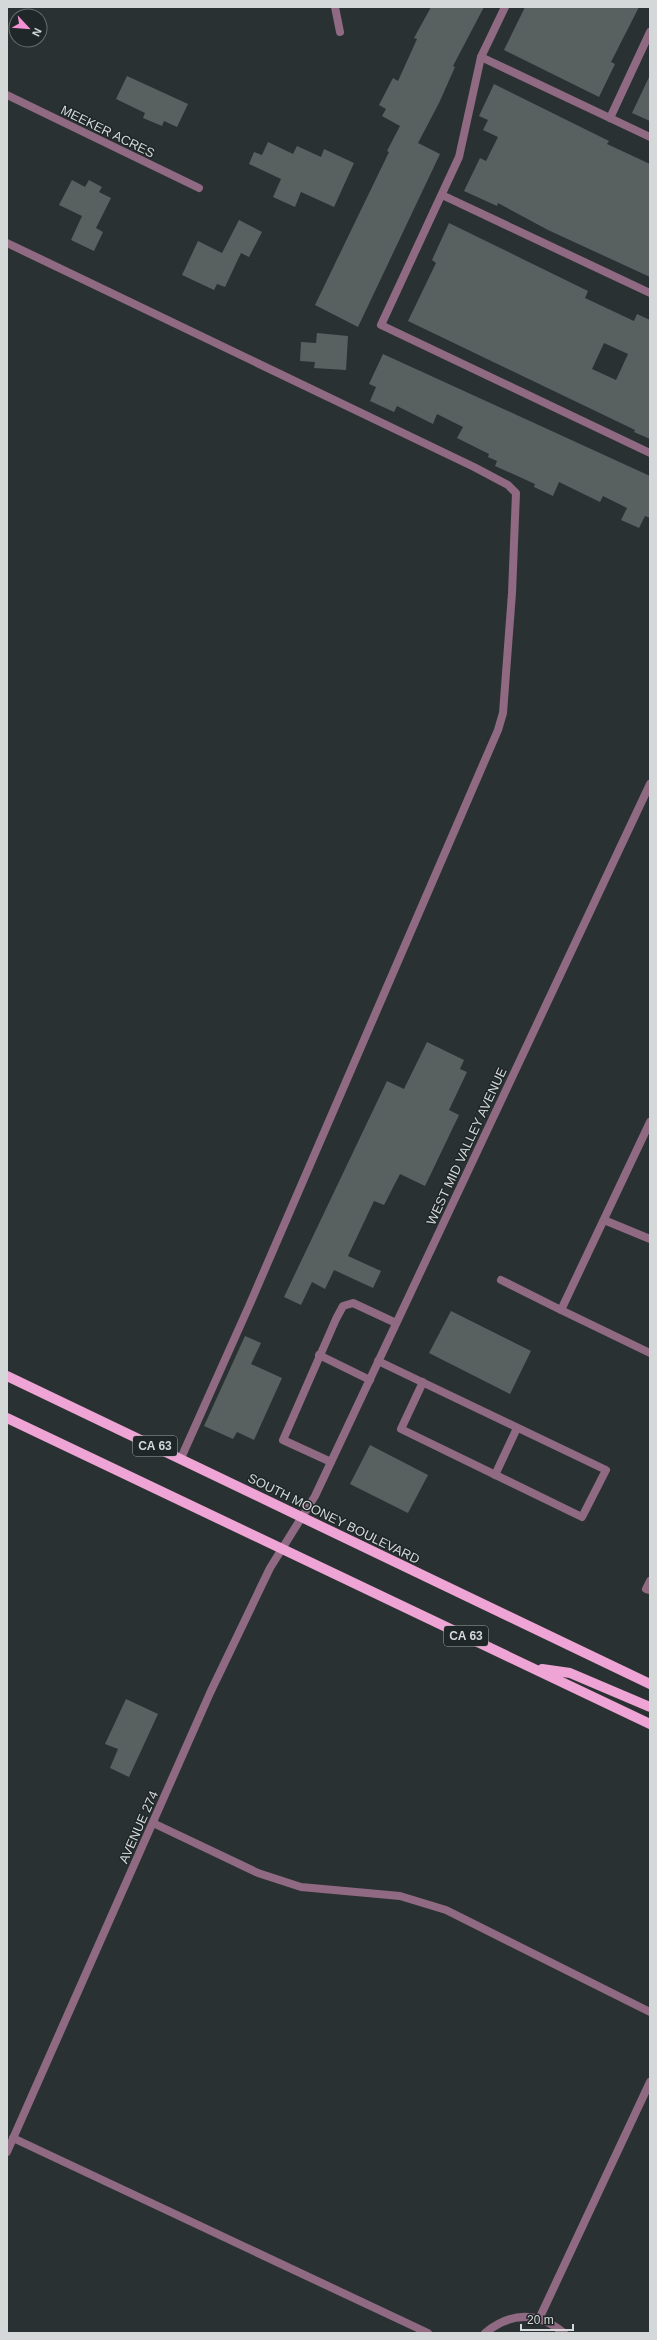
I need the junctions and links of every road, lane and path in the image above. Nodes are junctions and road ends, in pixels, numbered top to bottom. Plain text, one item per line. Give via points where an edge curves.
1 (335, 7) edge
2 (505, 7) edge
3 (340, 32) dead end
4 (650, 32) edge
5 (482, 57) junction
6 (7, 95) edge
7 (610, 118) junction
8 (650, 137) edge
9 (199, 188) dead end
10 (442, 195) junction
11 (7, 243) edge
12 (650, 293) edge
13 (650, 453) edge
14 (650, 784) edge
15 (650, 1122) edge
16 (604, 1220) junction
17 (650, 1239) edge
18 (501, 1280) dead end
19 (561, 1310) junction
20 (396, 1323) junction
21 (650, 1353) edge
22 (319, 1355) junction
23 (378, 1362) junction
24 (7, 1376) edge
25 (370, 1380) junction
26 (423, 1382) junction
27 (7, 1418) edge
28 (518, 1428) junction
29 (180, 1458) junction
30 (331, 1462) junction
31 (495, 1475) junction
32 (302, 1517) junction
33 (282, 1548) junction
34 (650, 1581) edge
35 (650, 1590) edge
36 (534, 1668) junction
37 (650, 1684) edge
38 (650, 1707) edge
39 (650, 1724) edge
40 (153, 1823) junction
41 (650, 2012) edge
42 (650, 2082) edge
43 (13, 2138) junction
44 (7, 2152) edge
45 (539, 2319) junction
46 (428, 2333) edge
47 (485, 2333) edge
48 (564, 2333) edge

1 - 3 street
2 - 5 street
4 - 7 street
5 - 7 street
5 - 10 street via 459,157
6 - 9 street, MEEKER ACRES
7 - 8 street
10 - 12 street
10 - 13 street via 381,325
11 - 29 street via 467,464 508,485 516,493 503,714 498,730 250,1306
14 - 20 street, WEST MID VALLEY AVENUE
15 - 16 street
16 - 17 street
16 - 19 street
18 - 19 street
19 - 21 street
20 - 22 street via 348,1303 343,1306
20 - 23 street, WEST MID VALLEY AVENUE
22 - 25 street
22 - 30 street via 283,1440
23 - 25 street, WEST MID VALLEY AVENUE
23 - 26 street
24 - 29 main road, SOUTH MOONEY BOULEVARD / CA 63
25 - 30 street, WEST MID VALLEY AVENUE
26 - 28 street
26 - 31 street via 401,1429
27 - 33 main road, CA 63
28 - 31 street
28 - 31 street via 606,1470 582,1517
29 - 32 main road, SOUTH MOONEY BOULEVARD / CA 63
30 - 32 street, WEST MID VALLEY AVENUE
32 - 33 street, AVENUE 274
32 - 37 main road, SOUTH MOONEY BOULEVARD / CA 63
33 - 36 main road, CA 63
33 - 40 street, AVENUE 274 via 210,1693
34 - 35 street via 646,1589
36 - 38 main road via 570,1673
36 - 39 main road, CA 63
40 - 41 street via 258,1873 301,1887 400,1896 446,1910
40 - 43 street, AVENUE 274
42 - 45 street
43 - 44 street, AVENUE 274
43 - 46 street
45 - 47 street via 514,2317 496,2324
45 - 48 street via 551,2323

